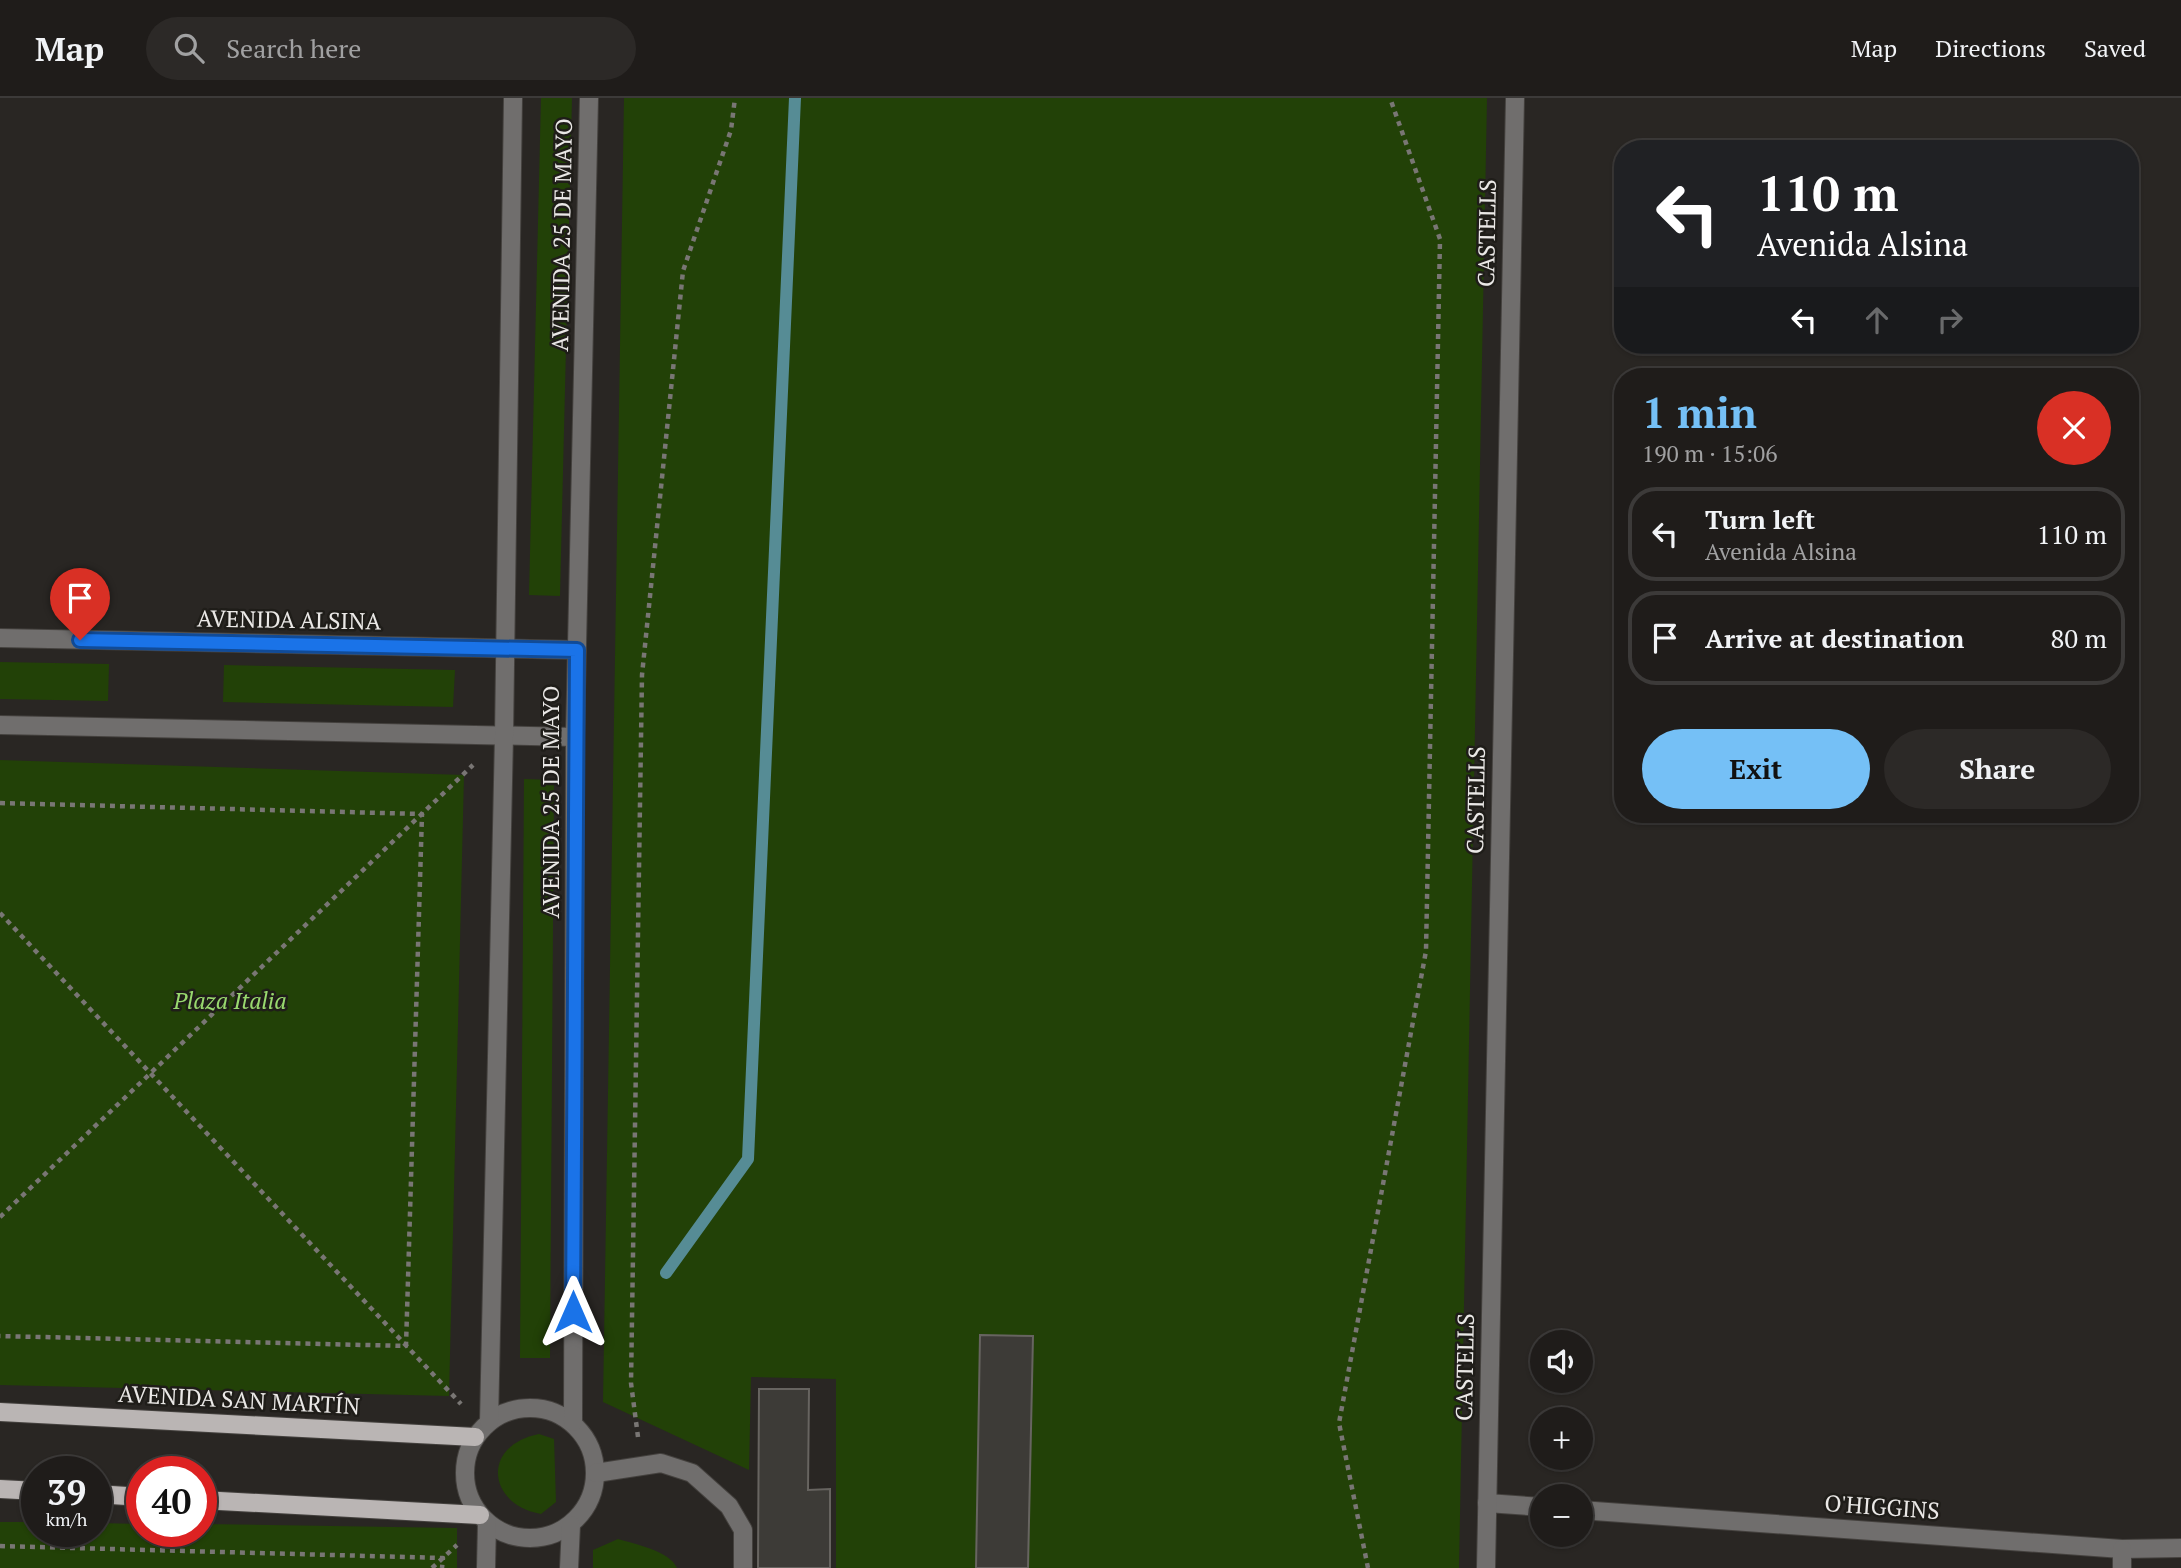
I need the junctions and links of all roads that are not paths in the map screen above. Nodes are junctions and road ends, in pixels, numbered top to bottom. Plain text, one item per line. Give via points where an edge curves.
1 (513, 98) edge
2 (589, 98) edge
3 (1515, 98) edge
4 (0, 638) edge
5 (505, 649) junction
6 (577, 650) junction
7 (0, 725) edge
8 (504, 736) junction
9 (575, 737) junction
10 (0, 1412) edge
11 (573, 1422) junction
12 (483, 1429) junction
13 (596, 1473) junction
14 (0, 1489) edge
15 (21, 1490) edge
16 (217, 1501) edge
17 (1487, 1503) junction
18 (1530, 1506) edge
19 (1593, 1511) edge
20 (483, 1519) junction
21 (571, 1525) junction
22 (2181, 1548) edge
23 (2122, 1549) junction
24 (486, 1568) edge
25 (569, 1568) edge
26 (743, 1568) edge
27 (1486, 1568) edge
28 (2122, 1568) edge

1 - 5 street, AVENIDA 25 DE MAYO
2 - 6 street, AVENIDA 25 DE MAYO
3 - 17 street, CASTELLS
4 - 5 street, AVENIDA ALSINA
5 - 6 street, AVENIDA ALSINA
5 - 8 street, AVENIDA 25 DE MAYO
6 - 9 street, AVENIDA 25 DE MAYO
7 - 8 street
8 - 9 street
8 - 12 street, AVENIDA 25 DE MAYO
9 - 11 street, AVENIDA 25 DE MAYO
10 - 12 main road, AVENIDA SAN MARTÍN
11 - 12 street via 546,1409 516,1409
11 - 13 street via 590,1445
12 - 20 street via 468,1452 464,1469 471,1502
13 - 21 street via 594,1492
13 - 26 street via 661,1463 692,1473 729,1506 743,1530
14 - 15 main road
16 - 20 main road
17 - 18 street
17 - 27 street, CASTELLS
19 - 23 street, O'HIGGINS
20 - 21 street via 514,1537 544,1538
20 - 24 street
21 - 25 street
22 - 23 street, O'HIGGINS
23 - 28 street

